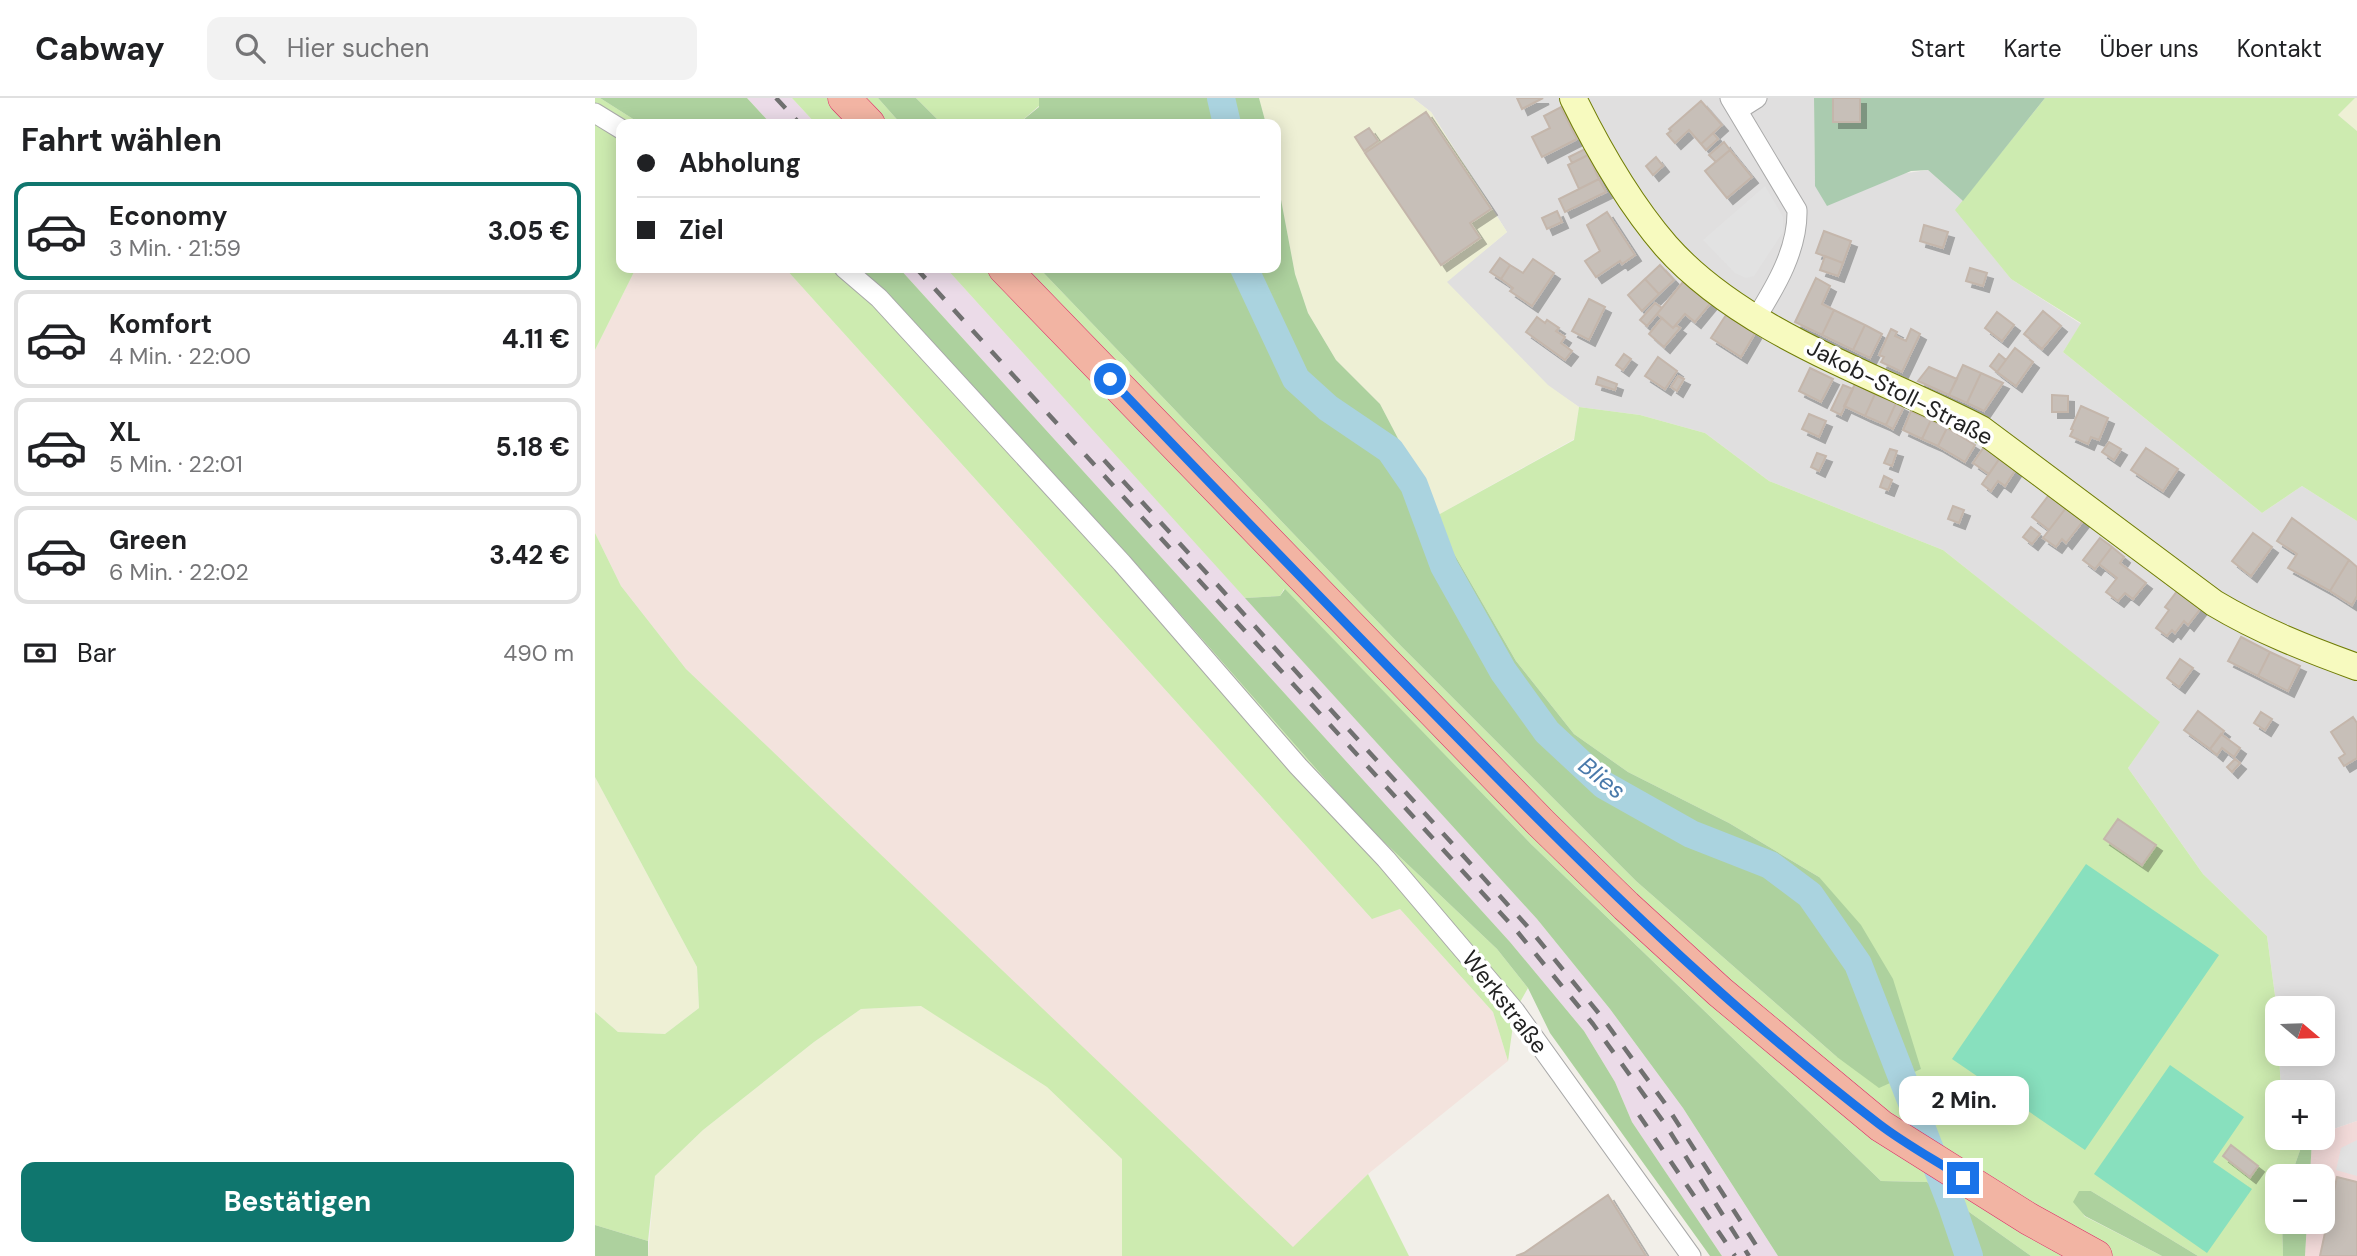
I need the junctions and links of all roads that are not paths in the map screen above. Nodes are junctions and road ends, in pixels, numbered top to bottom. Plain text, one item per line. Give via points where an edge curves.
1 (844, 98) edge
2 (1573, 98) edge
3 (1757, 98) edge
4 (1734, 104) edge
5 (595, 113) edge
6 (864, 119) edge
7 (616, 126) edge
8 (850, 273) edge
9 (1009, 273) edge
10 (1756, 318) junction
11 (2357, 667) edge
12 (1691, 1256) edge
13 (2096, 1256) edge

1 - 6 highway
2 - 10 main road, Jakob-Stoll-Straße via 1618,181 1660,238 1702,279
3 - 4 street
4 - 10 street via 1797,210 1797,230 1784,268
5 - 7 street
8 - 12 street, Werkstraße via 879,298 1122,562 1298,766 1386,859 1515,1011
9 - 13 highway via 1550,832 1720,992 1881,1126
10 - 11 main road, Jakob-Stoll-Straße via 1981,429 2214,603 2302,648

